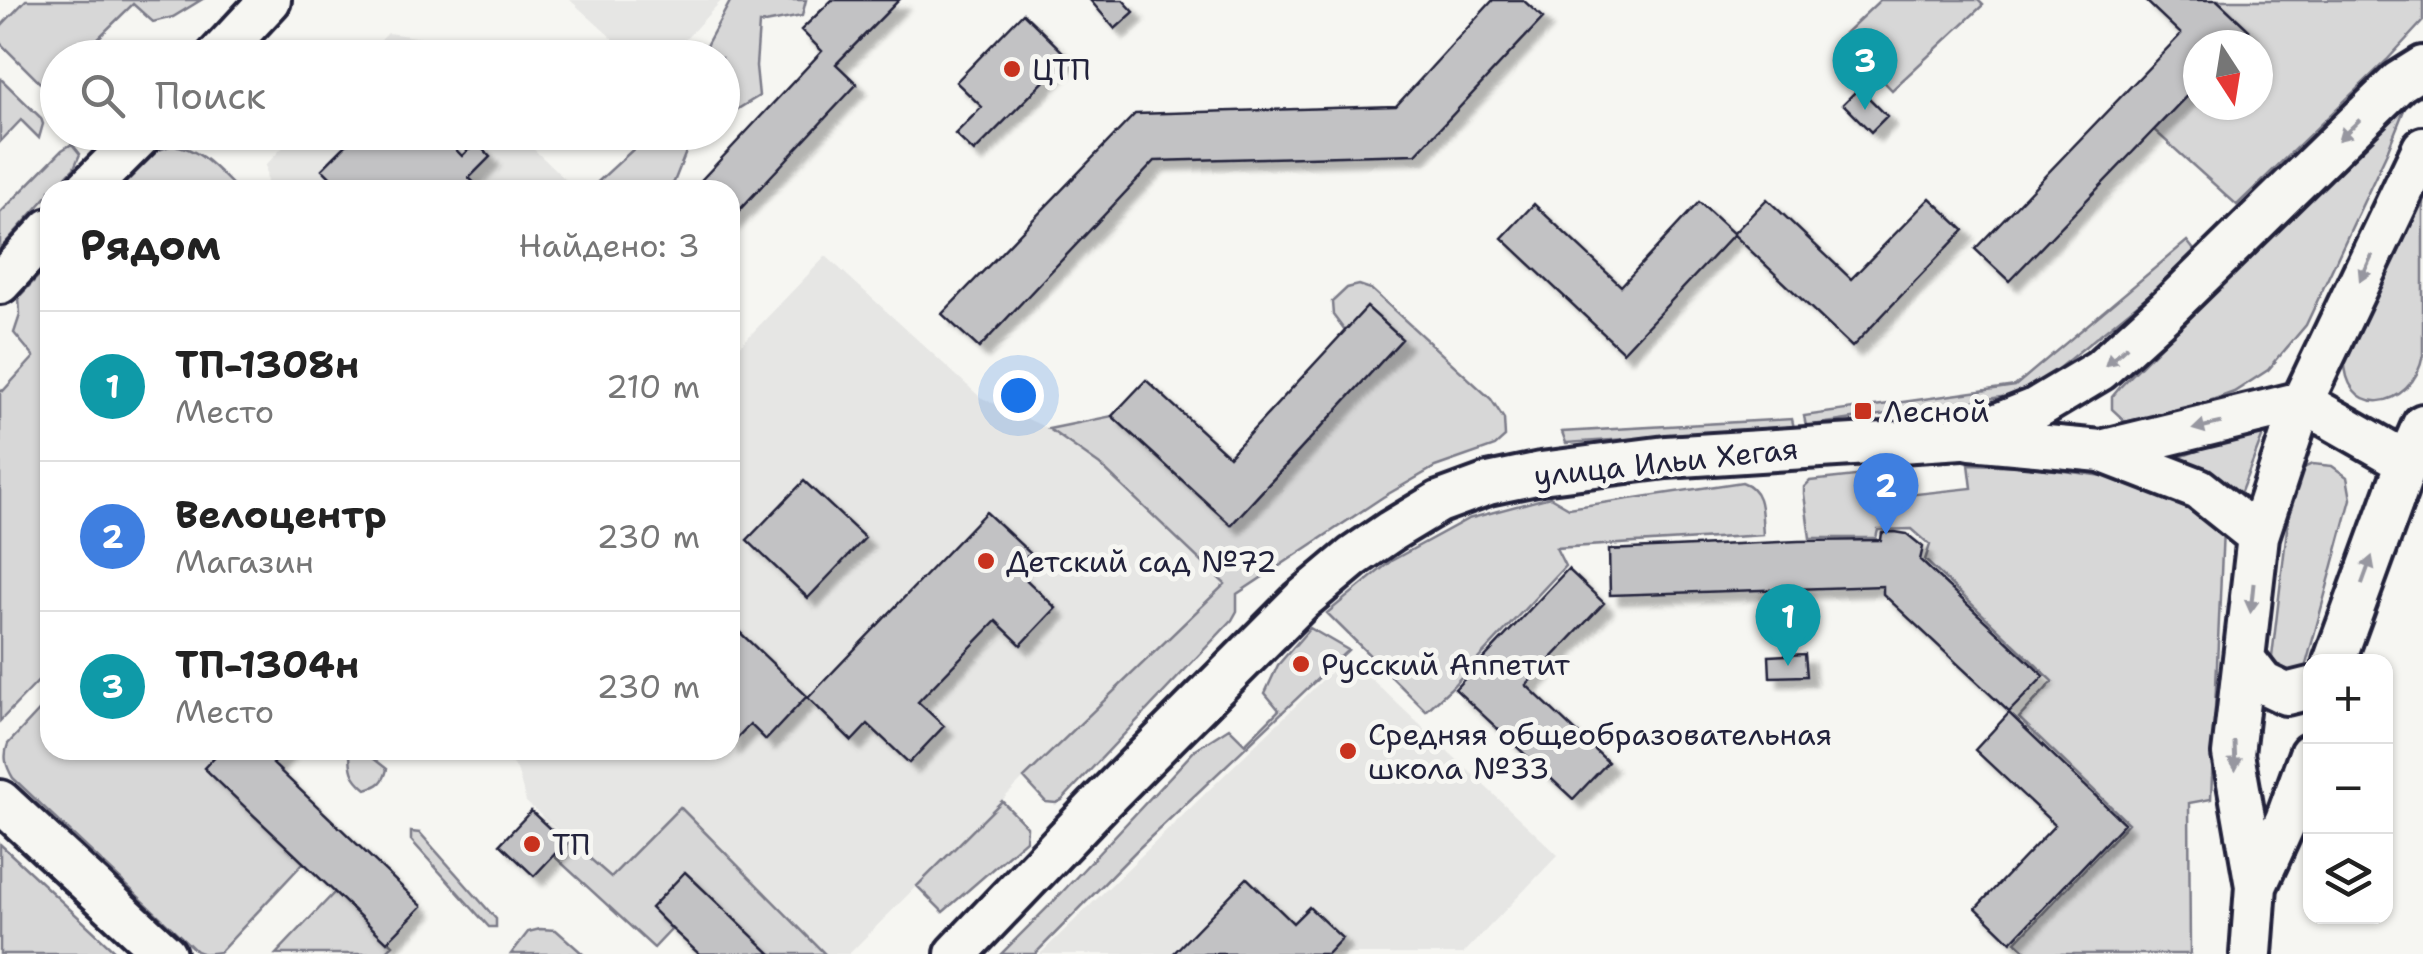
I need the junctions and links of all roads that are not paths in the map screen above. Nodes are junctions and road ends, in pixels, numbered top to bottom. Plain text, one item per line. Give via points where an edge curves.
1 (270, 0) edge
2 (233, 40) edge
3 (2423, 67) edge
4 (2423, 148) edge
5 (126, 150) edge
6 (96, 180) edge
7 (40, 240) edge
8 (0, 283) edge
9 (2302, 402) junction
10 (2423, 425) edge
11 (1962, 438) junction
12 (2101, 451) junction
13 (2407, 462) junction
14 (2258, 536) junction
15 (2337, 654) edge
16 (2245, 660) junction
17 (2303, 690) edge
18 (2303, 773) edge
19 (0, 801) edge
20 (2256, 886) junction
21 (166, 954) edge
22 (956, 954) edge
23 (2251, 954) edge

1 - 2 main road
3 -> 11 main road, улица Ильи Хегая via 2398,82 2100,370 2035,409
4 -> 9 main road
5 - 6 main road
7 - 8 main road
9 -> 12 main road
9 - 13 main road
9 - 14 main road
10 - 13 main road
11 - 12 main road
11 - 22 main road, улица Ильи Хегая via 1666,457 1540,473 1440,502 1391,530 1302,600
12 - 14 main road via 2199,488
15 -> 13 main road
14 -> 16 main road
16 - 17 main road via 2263,683 2286,694
16 -> 20 main road via 2233,754
18 - 20 main road
19 - 21 main road
20 - 23 main road

